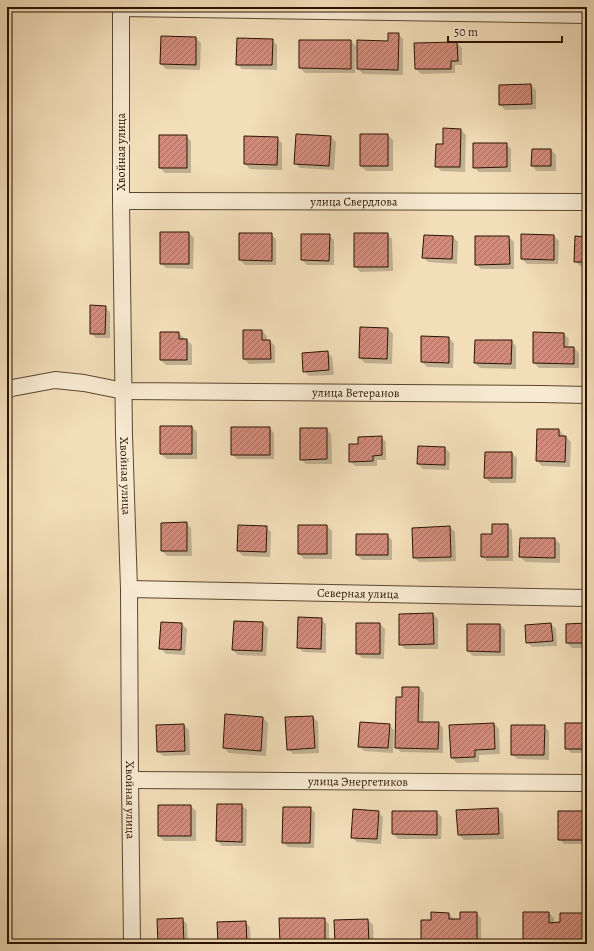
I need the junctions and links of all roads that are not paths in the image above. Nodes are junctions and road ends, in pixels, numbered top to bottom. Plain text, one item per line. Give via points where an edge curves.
1 (121, 7) edge
2 (587, 15) edge
3 (121, 201) junction
4 (587, 202) edge
5 (7, 390) edge
6 (124, 391) junction
7 (587, 395) edge
8 (129, 589) junction
9 (587, 598) edge
10 (130, 780) junction
11 (587, 783) edge
12 (132, 944) edge

1 - 2 street
1 - 3 street, Хвойная улица
3 - 4 street, улица Свердлова
3 - 6 street, Хвойная улица
5 - 6 street, улица Ветеранов via 56,380
6 - 7 street, улица Ветеранов
6 - 8 street, Хвойная улица
8 - 9 street, Северная улица
8 - 10 street, Хвойная улица
10 - 11 street, улица Энергетиков
10 - 12 street, Хвойная улица

